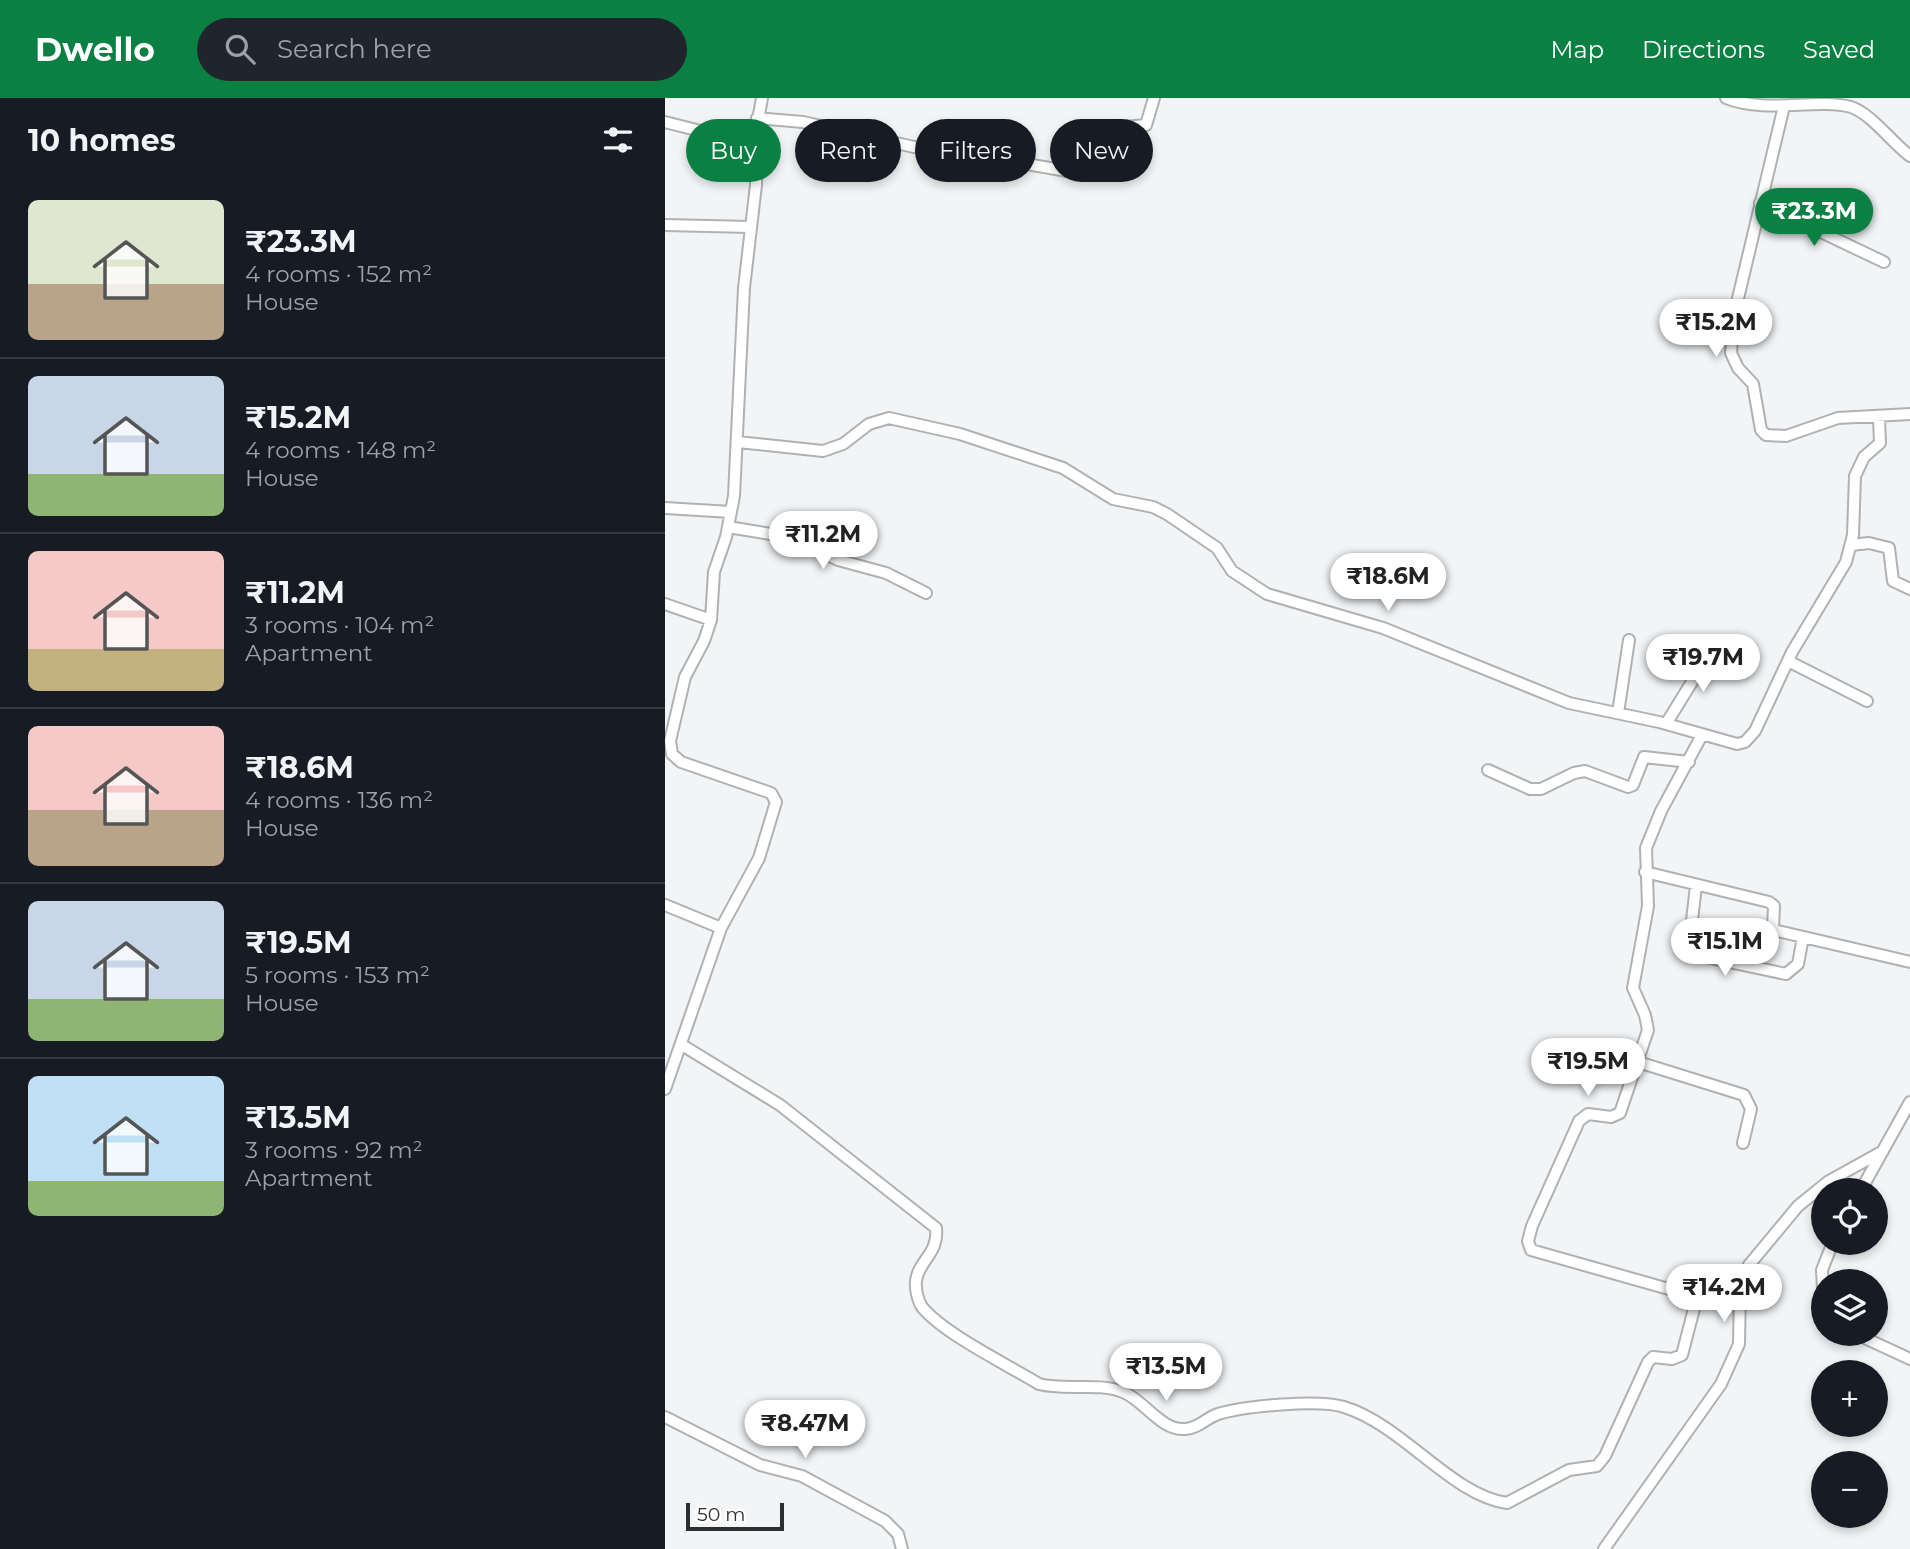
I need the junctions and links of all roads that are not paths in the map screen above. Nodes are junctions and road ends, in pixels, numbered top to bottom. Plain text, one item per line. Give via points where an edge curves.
1 (762, 98) edge
2 (1154, 98) edge
3 (1726, 98) edge
4 (1784, 106) junction
5 (757, 118) joint
6 (665, 122) edge
7 (686, 127) edge
8 (1910, 156) edge
9 (754, 182) edge
10 (1761, 202) junction
11 (665, 225) edge
12 (751, 227) junction
13 (1884, 262) dead end
14 (1910, 414) edge
15 (1879, 418) junction
16 (738, 442) junction
17 (665, 508) edge
18 (731, 512) junction
19 (728, 527) junction
20 (1851, 545) junction
21 (1910, 589) edge
22 (926, 593) dead end
23 (665, 604) edge
24 (711, 620) junction
25 (1629, 640) dead end
26 (1706, 648) dead end
27 (1788, 661) junction
28 (1867, 701) dead end
29 (1618, 713) junction
30 (1666, 724) junction
31 (1702, 735) junction
32 (1689, 762) junction
33 (1488, 770) dead end
34 (1645, 872) junction
35 (1696, 886) junction
36 (665, 905) edge
37 (721, 928) junction
38 (1804, 937) junction
39 (1910, 962) edge
40 (682, 1045) junction
41 (1638, 1062) junction
42 (665, 1089) edge
43 (1910, 1102) edge
44 (1743, 1143) dead end
45 (1883, 1151) junction
46 (1868, 1178) edge
47 (1697, 1297) junction
48 (1739, 1299) junction
49 (1882, 1346) edge
50 (1910, 1359) edge
51 (665, 1417) edge
52 (902, 1549) edge
53 (1604, 1549) edge

1 - 5 street
2 - 5 street via 1146,125 1103,129 1076,168 1067,171 913,147 803,122
3 - 4 street
4 - 8 street via 1851,107
4 - 10 street
6 - 7 street
9 - 12 street
10 - 13 street
10 - 15 street via 1731,344 1733,362 1753,384 1762,430 1779,438 1838,418
11 - 12 street
12 - 16 street
14 - 15 street
15 - 20 street via 1880,443 1864,457 1855,476
16 - 18 street
16 - 29 street via 823,451 843,444 869,424 889,418 960,434 1063,468 1113,499 1167,514 1217,548 1232,571 1267,594 1383,628 1569,703
17 - 18 street
18 - 19 street
19 - 22 street via 789,537
19 - 24 street via 713,572
20 - 21 street via 1889,548 1893,582
20 - 27 street via 1837,581 1812,615
23 - 24 street
24 - 37 street via 685,677 670,750 681,762 771,793 776,800 759,858
25 - 29 street
26 - 30 street via 1695,677
27 - 28 street
27 - 31 street via 1751,738 1730,744
29 - 30 street
30 - 31 street
31 - 32 street
32 - 33 street via 1644,757 1628,787 1585,771 1530,789
32 - 34 street via 1651,832
34 - 35 street
34 - 41 street via 1648,906 1633,974 1634,998 1647,1023
35 - 38 street via 1769,902 1774,906 1773,928
35 - 38 street via 1689,946 1702,956 1786,974 1798,964
36 - 37 street
37 - 40 street
38 - 39 street
40 - 42 street
40 - 47 street via 780,1105 936,1228 935,1249 916,1278 916,1290 921,1306 944,1326 1039,1384 1124,1392 1169,1426 1182,1430 1227,1412 1303,1404 1342,1406 1375,1419 1484,1497 1507,1503 1569,1471 1597,1466 1648,1362 1653,1357 1682,1355
41 - 44 street via 1744,1095 1751,1109
41 - 47 street via 1620,1113 1588,1114 1579,1121 1528,1241 1531,1250 1539,1254
43 - 45 street
45 - 46 street
45 - 48 street via 1829,1181 1798,1206 1749,1265
47 - 48 street
48 - 53 street via 1739,1344 1721,1384
49 - 50 street
51 - 52 street via 760,1465 802,1476 873,1515 893,1527

